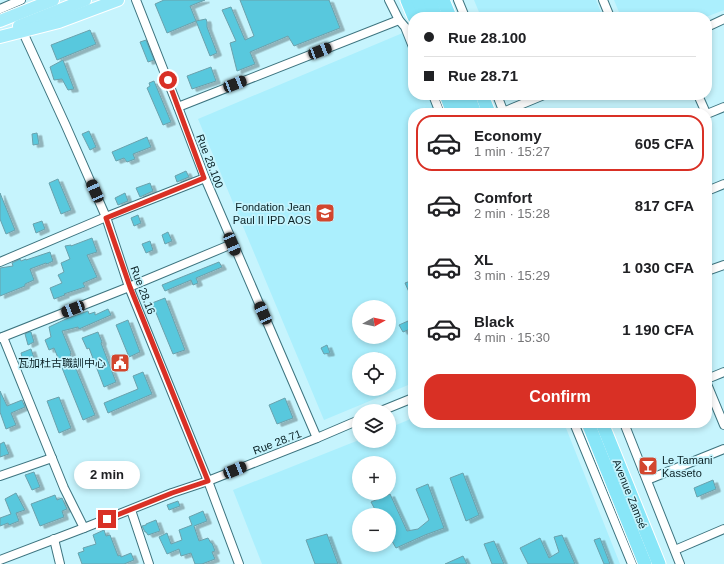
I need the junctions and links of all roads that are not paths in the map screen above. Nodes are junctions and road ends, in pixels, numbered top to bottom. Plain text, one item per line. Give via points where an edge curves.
1 (22, 0) edge
2 (29, 0) edge
3 (53, 0) edge
4 (84, 0) edge
5 (118, 0) edge
6 (136, 0) edge
7 (389, 0) edge
8 (407, 0) edge
9 (418, 0) edge
10 (430, 0) edge
11 (443, 0) edge
12 (458, 0) edge
13 (603, 0) edge
14 (412, 12) edge
15 (423, 12) edge
16 (434, 12) edge
17 (448, 12) edge
18 (463, 12) edge
19 (608, 12) edge
20 (12, 14) edge
21 (0, 16) edge
22 (724, 19) edge
23 (399, 20) junction
24 (0, 21) edge
25 (712, 25) edge
26 (0, 34) edge
27 (408, 34) edge
28 (0, 38) edge
29 (533, 100) edge
30 (178, 106) junction
31 (724, 107) edge
32 (515, 108) edge
33 (712, 111) edge
34 (204, 178) junction
35 (724, 184) edge
36 (712, 189) edge
37 (106, 218) junction
38 (232, 244) junction
39 (0, 262) edge
40 (724, 265) edge
41 (712, 269) edge
42 (130, 287) junction
43 (2, 337) edge
44 (724, 372) edge
45 (712, 377) edge
46 (712, 396) edge
47 (408, 400) edge
48 (396, 405) edge
49 (352, 423) edge
50 (724, 425) edge
51 (576, 428) edge
52 (590, 428) edge
53 (604, 428) edge
54 (626, 428) edge
55 (317, 438) junction
56 (724, 449) edge
57 (52, 458) junction
58 (0, 476) edge
59 (647, 480) junction
60 (208, 481) junction
61 (131, 510) junction
62 (84, 528) junction
63 (724, 528) edge
64 (54, 539) junction
65 (675, 550) junction
66 (0, 560) edge
67 (60, 564) edge
68 (149, 564) edge
69 (239, 564) edge
70 (632, 564) edge
71 (645, 564) edge
72 (659, 564) edge
73 (680, 564) edge

1 - 20 street
2 - 20 main road
3 - 20 main road
4 - 20 main road
5 - 20 main road via 59,22
6 - 30 street, Rue 28.100
7 - 23 street
8 - 14 highway
9 - 15 highway
10 - 16 highway
11 - 17 highway
12 - 18 street
13 - 19 street
20 - 21 main road
20 - 24 main road
20 - 26 main road
20 - 28 main road
20 - 37 street, Rue 28.16 via 66,126
22 - 25 street
23 - 27 street
23 - 30 street
29 - 32 street
30 - 34 street, Rue 28.100
31 - 33 street
34 - 37 street
34 - 38 street, Rue 28.100
35 - 36 street
37 - 39 street
37 - 42 street, Rue 28.16
38 - 42 street
38 - 55 street, Rue 28.100
40 - 41 street
42 - 43 street
42 - 60 street, Rue 28.16
43 - 57 street
44 - 45 street
46 - 50 street
47 - 48 street
49 - 55 street, Rue 28.71
51 - 70 street
52 - 71 highway, Avenue Zamsé
53 - 72 highway, Avenue Zamsé
54 - 59 street
55 - 60 street, Rue 28.71
56 - 59 street
57 - 58 street
57 - 62 street
59 - 65 street
60 - 61 street, Rue 28.71
60 - 69 street, Rue 28.16
61 - 62 street, Rue 28.71
61 - 68 street
62 - 64 street, Rue 28.71
63 - 65 street
64 - 66 street, Rue 28.71
64 - 67 street
65 - 73 street

